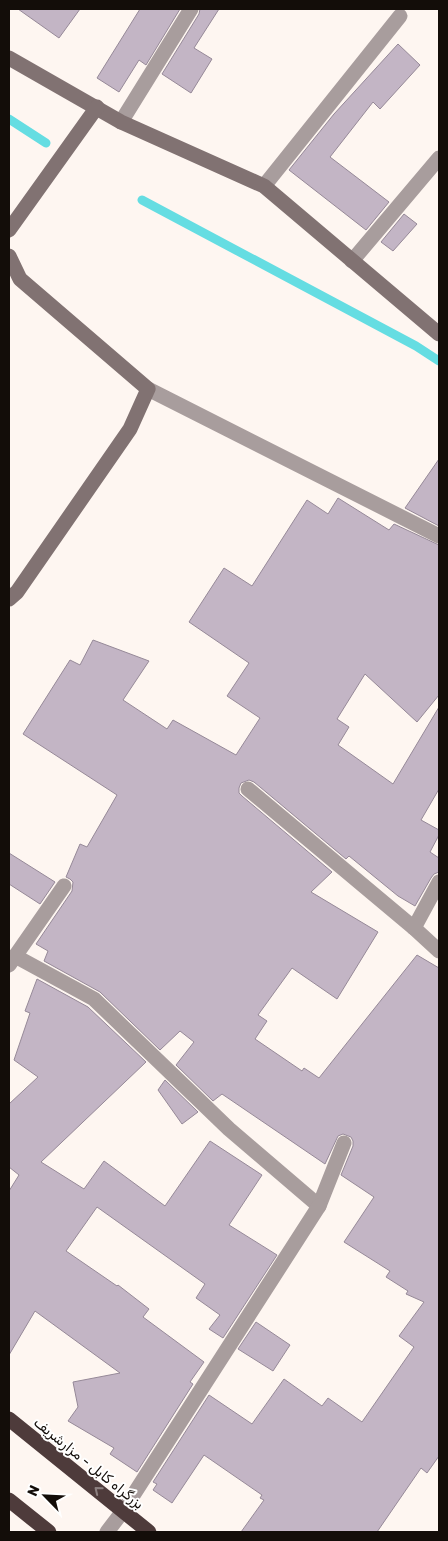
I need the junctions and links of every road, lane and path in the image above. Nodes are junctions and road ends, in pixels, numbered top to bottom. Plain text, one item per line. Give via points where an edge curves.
1 (191, 9) edge
2 (400, 16) dead end
3 (9, 58) edge
4 (97, 107) junction
5 (121, 122) junction
6 (439, 158) edge
7 (264, 186) junction
8 (9, 230) edge
9 (9, 256) edge
10 (352, 261) junction
11 (439, 334) edge
12 (148, 389) junction
13 (439, 536) edge
14 (9, 599) edge
15 (248, 789) dead end
16 (439, 882) edge
17 (64, 886) dead end
18 (414, 928) junction
19 (439, 951) edge
20 (12, 960) edge
21 (344, 1143) dead end
22 (319, 1206) junction
23 (9, 1420) edge
24 (9, 1500) edge
25 (123, 1511) junction
26 (49, 1532) edge
27 (107, 1532) edge
28 (149, 1532) edge

1 - 5 street
2 - 7 street
3 - 4 street
4 - 5 street
4 - 8 street
5 - 7 street
6 - 10 street
7 - 10 street
9 - 12 street via 20,279
10 - 11 street
12 - 13 street
12 - 14 street via 130,429
15 - 18 street
16 - 18 street
17 - 20 street
18 - 19 street
20 - 22 street via 94,999 230,1129
21 - 22 street
22 - 25 street
25 -> 23 highway, بزرگراه کابل - مزارشریف
24 - 26 highway
25 - 27 street
25 - 28 highway, بزرگراه کابل - مزارشریف

